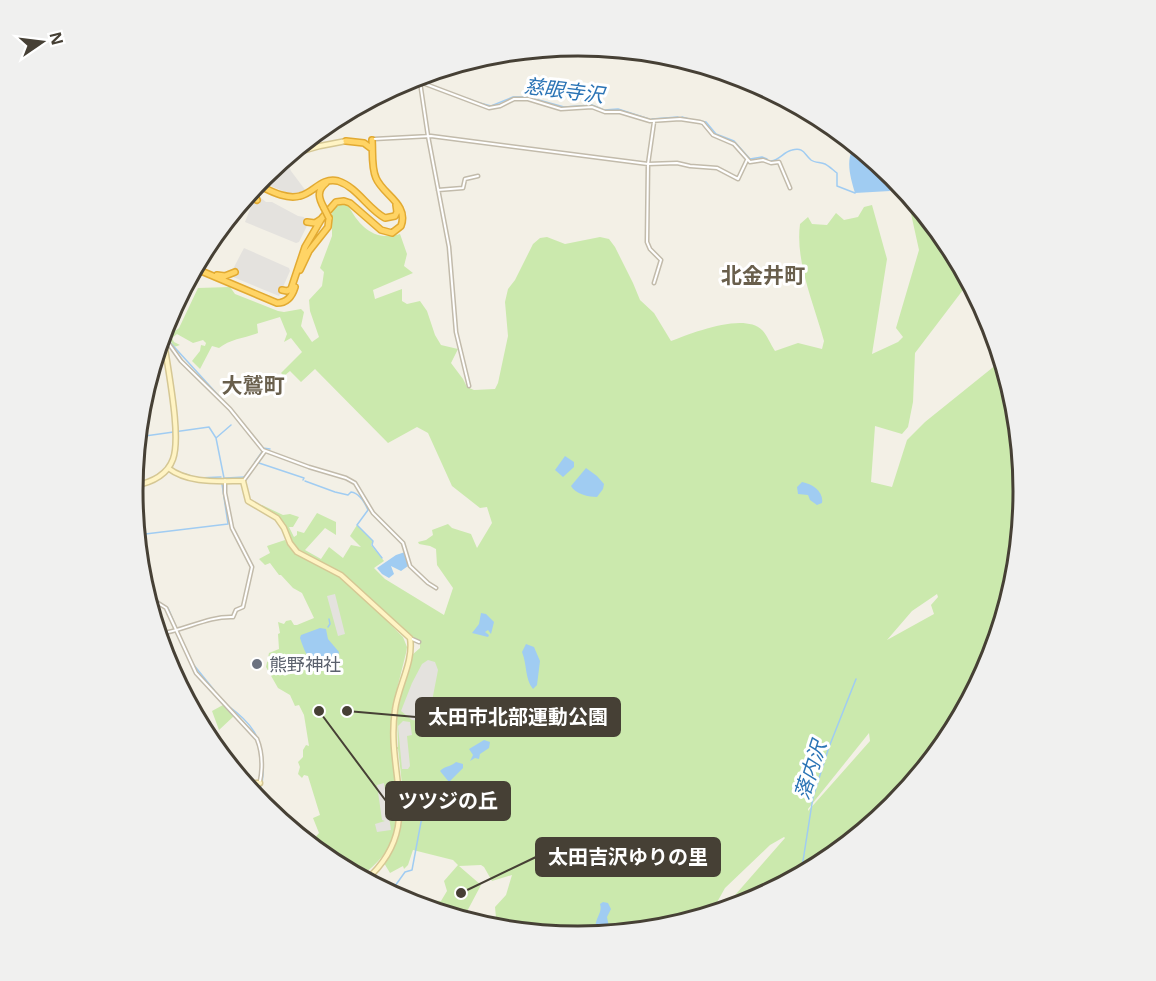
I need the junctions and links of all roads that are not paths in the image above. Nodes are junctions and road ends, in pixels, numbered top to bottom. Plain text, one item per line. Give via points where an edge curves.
1 (425, 84) edge
2 (421, 86) edge
3 (654, 121) junction
4 (428, 136) junction
5 (373, 139) junction
6 (346, 141) junction
7 (307, 150) edge
8 (373, 154) junction
9 (747, 160) junction
10 (648, 164) junction
11 (478, 176) dead end
12 (333, 180) junction
13 (266, 188) edge
14 (790, 188) dead end
15 (438, 190) junction
16 (393, 198) junction
17 (326, 218) junction
18 (307, 222) dead end
19 (203, 270) edge
20 (203, 270) edge
21 (235, 272) dead end
22 (654, 283) dead end
23 (282, 290) dead end
24 (169, 344) edge
25 (165, 353) edge
26 (469, 386) dead end
27 (265, 451) junction
28 (168, 468) junction
29 (225, 480) junction
30 (243, 481) junction
31 (143, 484) edge
32 (436, 588) dead end
33 (158, 603) edge
34 (176, 631) junction
35 (167, 633) edge
36 (410, 638) junction
37 (419, 642) dead end
38 (256, 783) edge
39 (260, 783) joint
40 (372, 873) edge

1 - 3 street via 489,108 514,99 528,99 561,109 592,107
2 - 4 street
3 - 9 street via 680,119 703,123 713,135 734,144
3 - 10 street
4 - 5 street
4 - 10 street
4 - 15 street
5 - 6 street
5 - 8 highway
6 - 7 street
6 - 8 highway via 367,144
8 - 16 highway via 376,178
9 - 10 street via 738,179 717,168
9 - 14 street via 779,162
10 - 22 street via 647,242 661,260
11 - 15 street via 465,179 463,188
12 - 13 highway via 293,197
12 - 16 highway via 348,187 385,218 396,214
12 - 17 highway, bridge via 320,191
15 - 26 street via 450,247 456,332
16 - 17 highway via 403,220 400,229 392,233 381,230 344,201 333,204
17 - 18 highway
17 - 19 highway via 327,231 306,256 292,295 283,303
17 - 23 highway via 304,248 291,289
20 - 21 highway via 222,276
24 - 27 street
25 - 28 street via 176,439
27 - 30 street
27 - 32 street via 355,483 373,513 403,543 410,566
28 - 29 street via 197,480
28 - 31 street
29 - 30 street
29 - 34 street via 232,528 252,567 244,605 233,617 221,616
30 - 36 street via 248,501 280,521 295,550 341,575
33 - 34 street via 166,608
34 - 35 street
34 - 39 street via 196,673 257,739 261,752
36 - 37 street
36 - 40 street via 411,649 394,711 397,830 389,854
38 - 39 street

